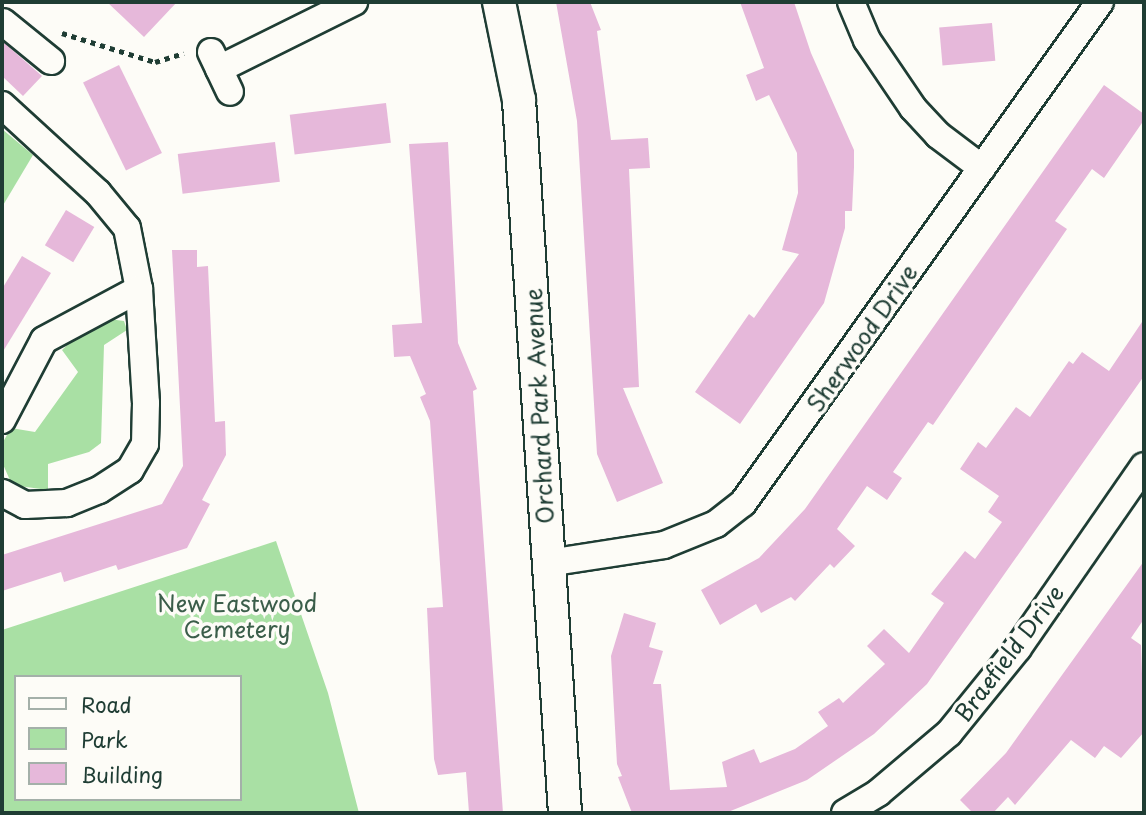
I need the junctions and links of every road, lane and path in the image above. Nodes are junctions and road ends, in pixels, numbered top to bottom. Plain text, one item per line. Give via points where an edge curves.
1 (9, 2) edge
2 (354, 2) edge
3 (499, 2) edge
4 (851, 2) edge
5 (1100, 2) edge
6 (2, 23) edge
7 (41, 53) joint
8 (220, 71) joint
9 (2, 105) edge
10 (982, 168) junction
11 (139, 289) junction
12 (2, 420) edge
13 (1144, 466) edge
14 (2, 492) edge
15 (548, 562) junction
16 (565, 813) edge
17 (845, 813) edge

1 - 6 street
2 - 8 street
3 - 15 street, Orchard Park Avenue via 519,100
4 - 10 street via 867,40 913,108 938,135
5 - 10 street, Sherwood Drive
6 - 7 street
7 - 8 path via 47,28 155,62 194,51
9 - 11 street via 98,193 127,228
10 - 15 street, Sherwood Drive via 743,503 716,524 664,545
11 - 12 street via 44,340
11 - 14 street via 145,444 130,470 67,503 25,505
13 - 17 street, Braefield Drive via 1018,648 958,723 911,767
15 - 16 street, Orchard Park Avenue

